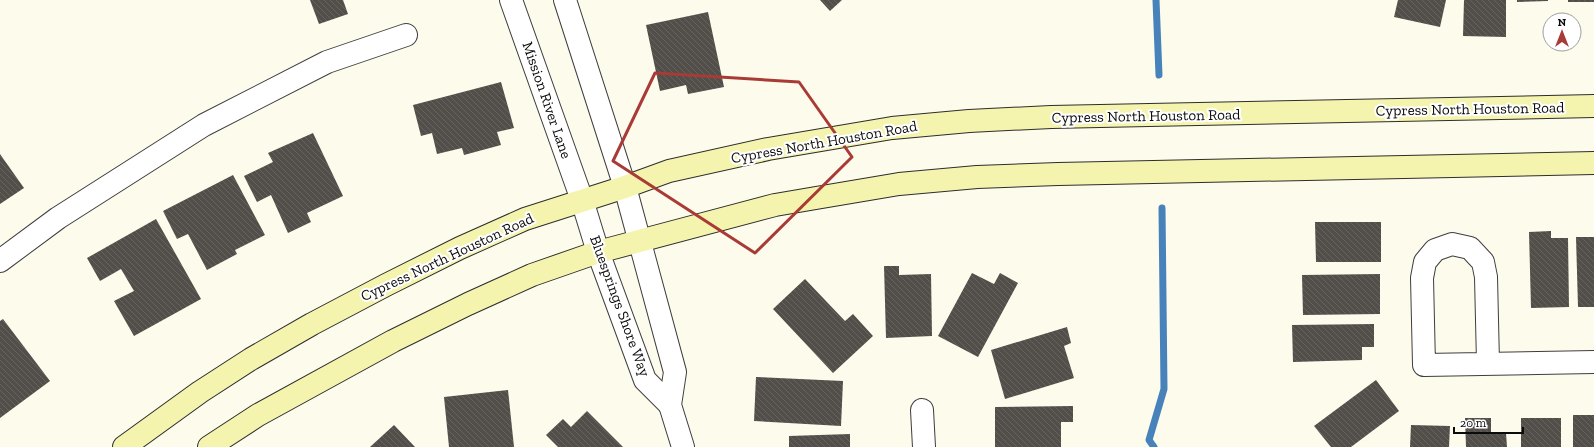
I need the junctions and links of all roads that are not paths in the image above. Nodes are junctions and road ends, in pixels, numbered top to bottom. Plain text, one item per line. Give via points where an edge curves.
1 (511, 0) edge
2 (566, 0) edge
3 (406, 35) dead end
4 (1594, 106) edge
5 (1594, 163) edge
6 (625, 188) junction
7 (582, 200) junction
8 (639, 240) junction
9 (598, 252) junction
10 (0, 261) edge
11 (1594, 362) edge
12 (1488, 363) junction
13 (670, 405) junction
14 (922, 410) dead end
15 (124, 447) edge
16 (209, 447) edge
17 (683, 447) edge
18 (924, 447) edge

1 - 7 street, Mission River Lane
2 - 6 street
3 - 10 street via 327,62 204,125 58,218
4 - 6 main road, Cypress North Houston Road via 969,121 892,128 768,149 669,171
5 - 8 main road via 977,177 899,184 775,205
6 - 7 main road, Cypress North Houston Road
6 - 8 street, Bluesprings Shore Way
7 - 9 street, Bluesprings Shore Way
7 - 15 main road, Cypress North Houston Road via 525,219 460,248 312,324 238,367
8 - 9 main road
8 - 13 street, Bluesprings Shore Way via 675,372
9 - 13 street, Bluesprings Shore Way via 645,380
9 - 16 main road via 532,275 393,341 258,415
11 - 12 street
12 - 12 street via 1486,277 1482,262 1470,248 1452,244 1435,250 1425,262 1422,278 1424,365
13 - 17 street, Bluesprings Shore Way
14 - 18 street

